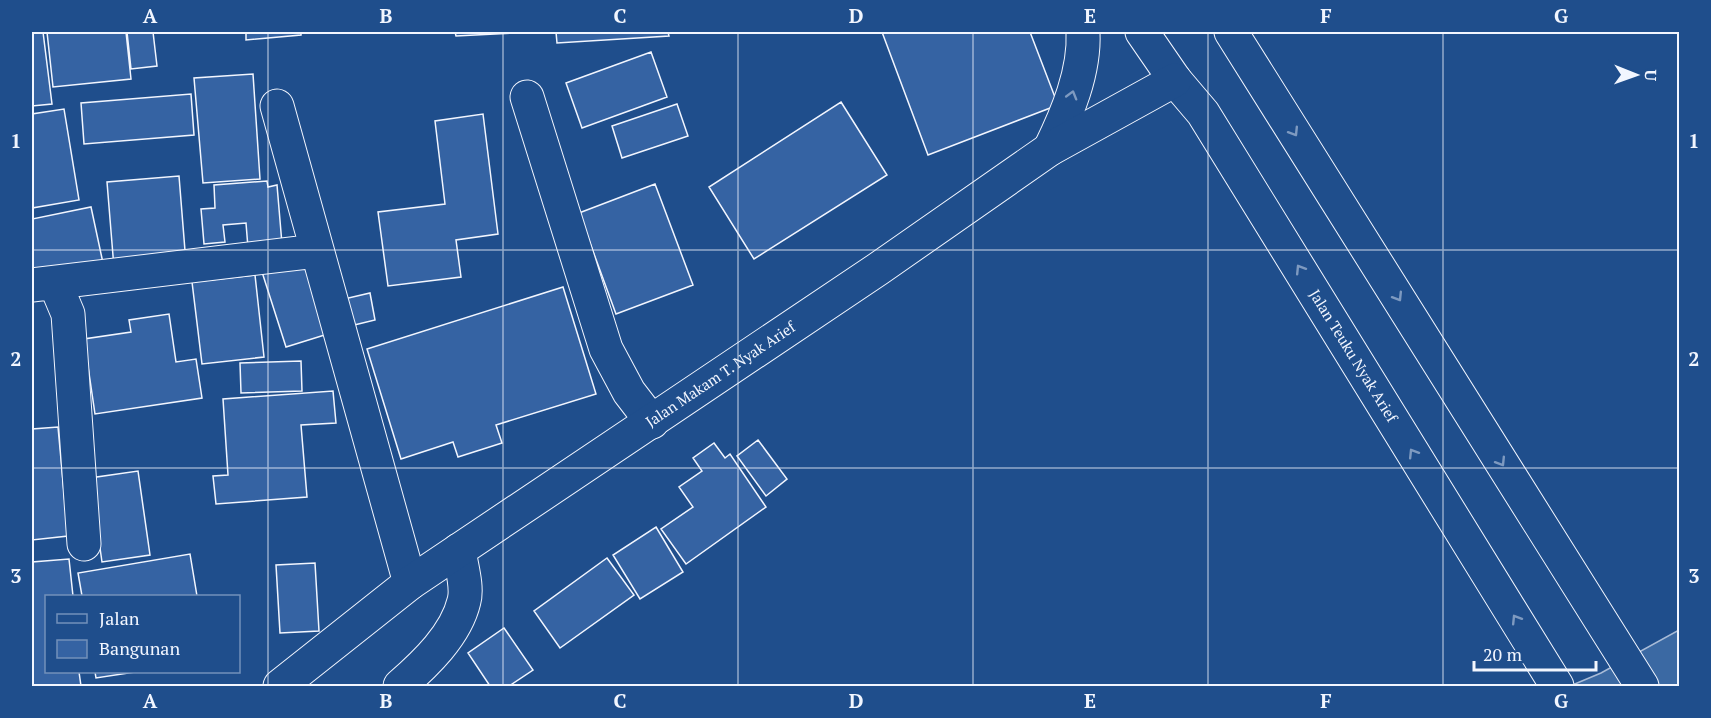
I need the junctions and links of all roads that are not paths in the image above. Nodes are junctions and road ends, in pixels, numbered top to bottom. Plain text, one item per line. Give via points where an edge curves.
1 (1083, 32) edge
2 (1142, 32) edge
3 (1233, 32) edge
4 (1175, 80) junction
5 (527, 97) dead end
6 (277, 106) dead end
7 (1050, 149) junction
8 (316, 251) junction
9 (43, 284) edge
10 (652, 422) junction
11 (84, 544) dead end
12 (459, 550) junction
13 (410, 583) junction
14 (280, 687) edge
15 (400, 687) edge
16 (1557, 687) edge
17 (1642, 687) edge

7 -> 1 street via 1071,102
2 - 4 street, Jalan Teuku Nyak Arief
3 -> 17 street
4 - 7 street, Jalan Makam T. Nyak Arief
16 -> 4 street, Jalan Teuku Nyak Arief via 1203,113
5 - 10 street via 606,349 629,392
6 - 8 street
7 - 10 street, Jalan Makam T. Nyak Arief
8 - 9 street
8 - 13 street
9 - 11 street via 68,314
10 - 12 street, Jalan Makam T. Nyak Arief
12 - 13 street, Jalan Makam T. Nyak Arief
12 - 15 street via 465,600 453,628
13 - 14 street, Jalan Makam T. Nyak Arief

